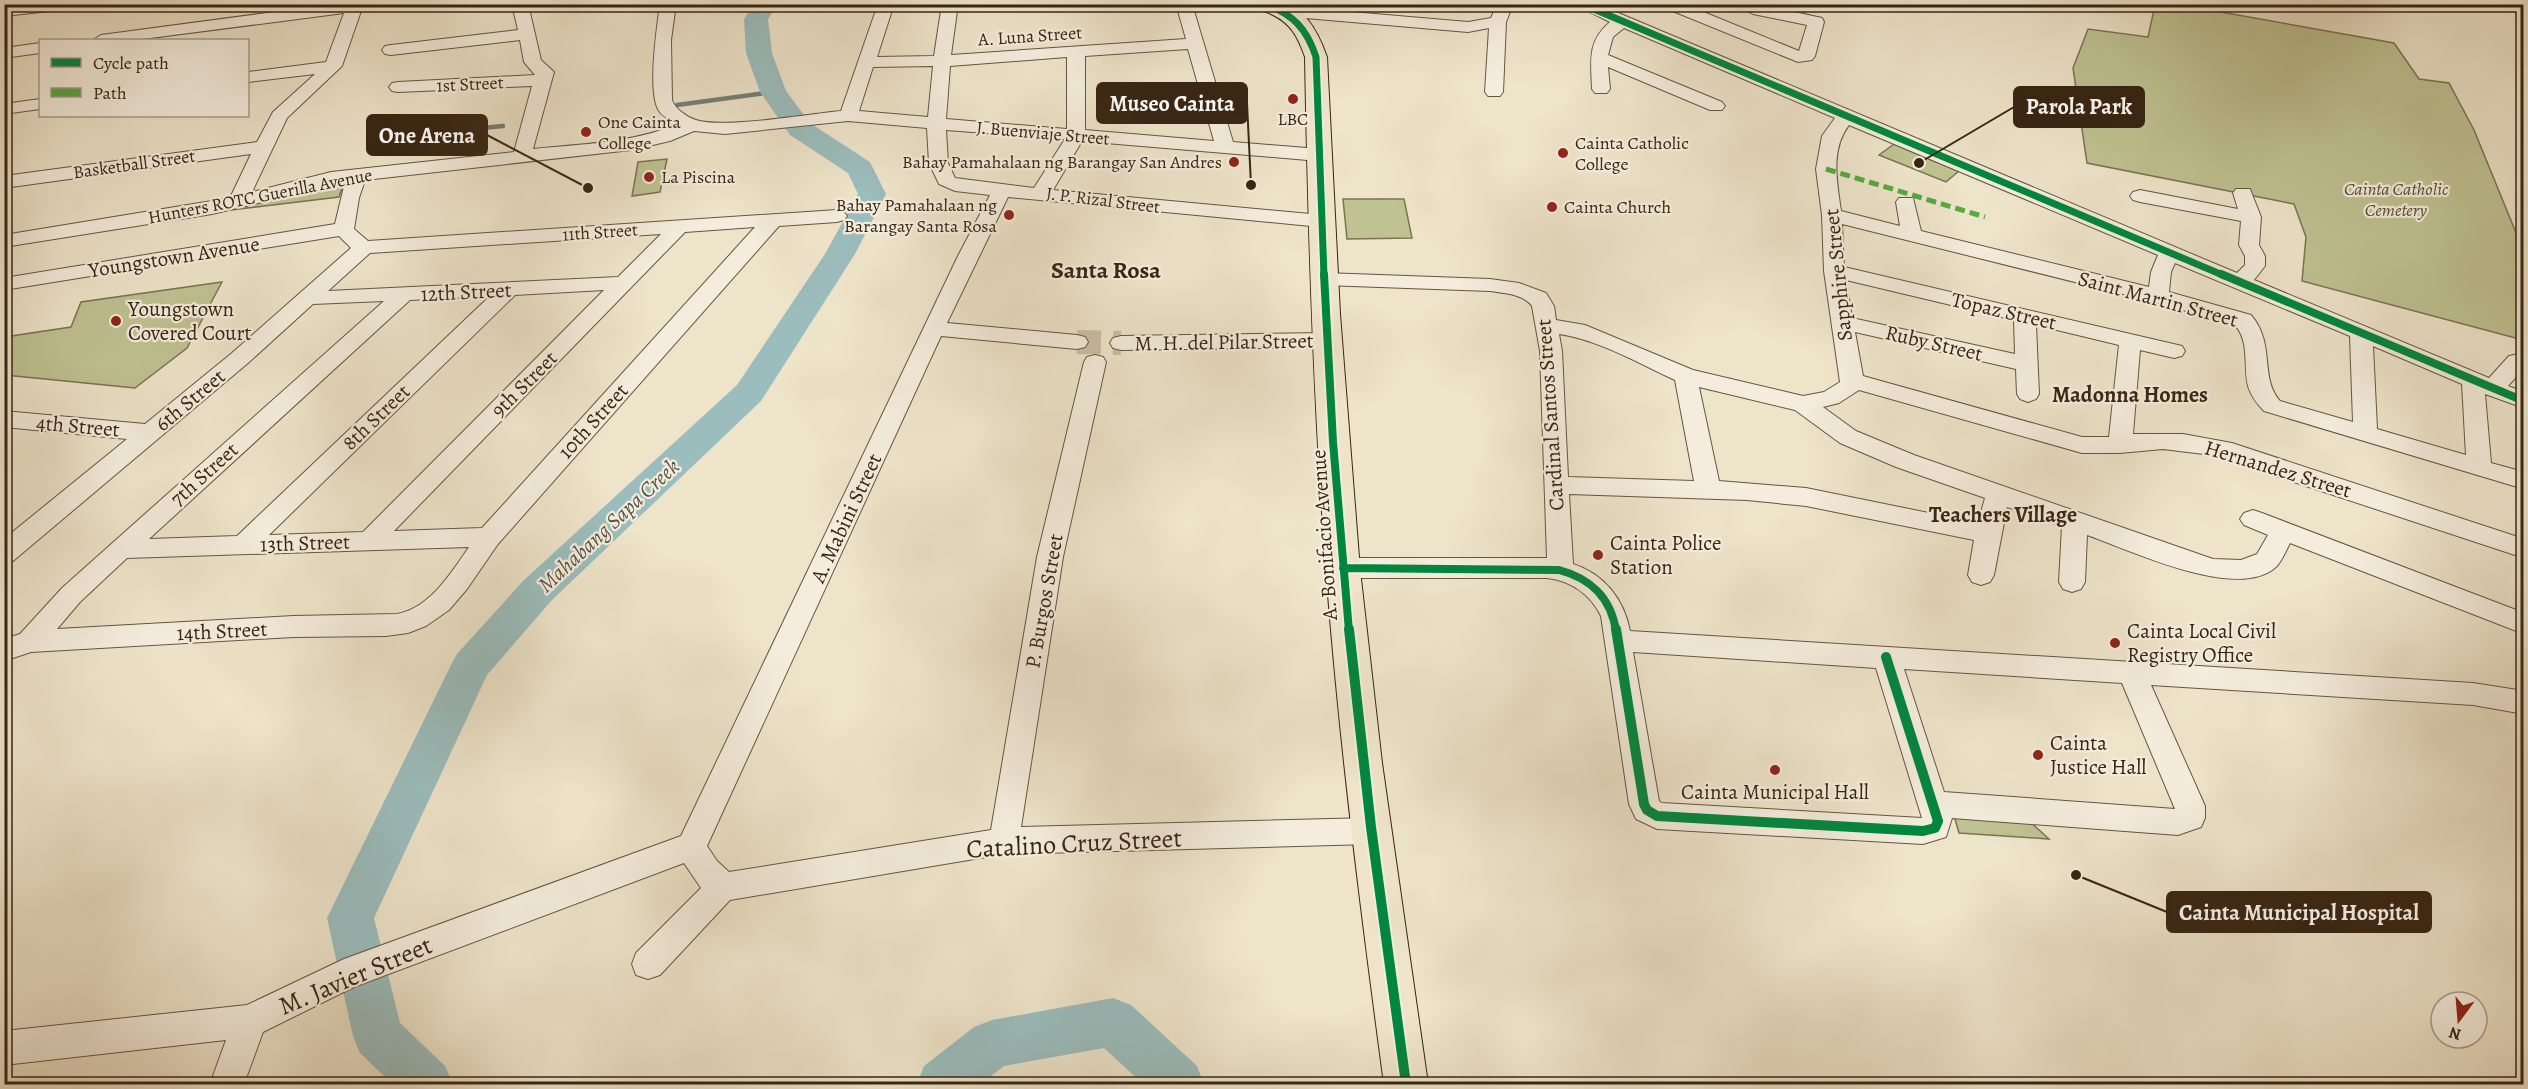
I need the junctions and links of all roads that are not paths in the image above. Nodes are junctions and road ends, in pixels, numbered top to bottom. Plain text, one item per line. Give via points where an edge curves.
1 (68, 4) edge
2 (375, 4) edge
3 (520, 4) edge
4 (668, 4) edge
5 (886, 4) edge
6 (950, 4) edge
7 (1184, 4) edge
8 (1505, 4) edge
9 (1582, 4) edge
10 (1670, 4) edge
11 (1743, 4) edge
12 (337, 8) edge
13 (1274, 8) edge
14 (8, 12) edge
15 (1622, 21) junction
16 (1498, 22) junction
17 (528, 34) junction
18 (108, 39) edge
19 (1195, 44) junction
20 (39, 48) edge
21 (391, 51) dead end
22 (4, 53) edge
23 (1076, 53) junction
24 (1599, 57) junction
25 (943, 61) junction
26 (867, 62) junction
27 (333, 66) junction
28 (249, 77) edge
29 (543, 80) junction
30 (398, 87) dead end
31 (1601, 89) dead end
32 (1494, 92) dead end
33 (39, 104) edge
34 (1716, 106) dead end
35 (4, 109) edge
36 (848, 116) junction
37 (1845, 117) junction
38 (937, 123) junction
39 (692, 125) junction
40 (1076, 136) junction
41 (264, 147) junction
42 (1225, 147) junction
43 (1319, 155) junction
44 (522, 157) junction
45 (357, 175) junction
46 (4, 182) edge
47 (1002, 191) junction
48 (1041, 193) junction
49 (2242, 193) dead end
50 (2140, 196) dead end
51 (238, 201) junction
52 (1906, 202) dead end
53 (1832, 215) junction
54 (837, 216) dead end
55 (2251, 217) junction
56 (773, 220) junction
57 (1321, 221) junction
58 (680, 226) junction
59 (344, 229) junction
60 (1912, 236) junction
61 (4, 241) edge
62 (364, 248) junction
63 (2169, 254) junction
64 (1834, 271) junction
65 (1324, 279) junction
66 (624, 283) junction
67 (2240, 283) junction
68 (4, 284) edge
69 (509, 289) junction
70 (404, 295) junction
71 (2158, 296) junction
72 (309, 298) junction
73 (2025, 315) junction
74 (1841, 322) junction
75 (1548, 326) junction
76 (934, 329) junction
77 (2361, 333) junction
78 (1328, 340) junction
79 (2130, 341) junction
80 (1077, 342) tunnel mouth
81 (1121, 343) tunnel mouth
82 (2174, 351) dead end
83 (2523, 360) edge
84 (1095, 362) dead end
85 (2027, 364) junction
86 (1686, 376) junction
87 (1852, 381) junction
88 (2483, 384) junction
89 (2028, 394) dead end
90 (2523, 401) edge
91 (1803, 404) junction
92 (4, 419) edge
93 (2365, 432) junction
94 (151, 433) junction
95 (2120, 445) junction
96 (2479, 467) junction
97 (2523, 481) edge
98 (1555, 485) junction
99 (1708, 489) junction
100 (1998, 495) junction
101 (2253, 519) dead end
102 (2075, 520) junction
103 (2282, 531) junction
104 (1988, 534) junction
105 (489, 537) junction
106 (369, 541) junction
107 (243, 545) junction
108 (121, 549) junction
109 (2523, 549) edge
110 (4, 554) edge
111 (1343, 568) junction
112 (1560, 569) junction
113 (1982, 575) dead end
114 (2072, 582) dead end
115 (414, 620) joint
116 (2523, 624) edge
117 (30, 641) junction
118 (1620, 641) junction
119 (4, 650) edge
120 (1886, 657) junction
121 (2131, 671) junction
122 (2523, 703) edge
123 (1933, 804) junction
124 (1371, 831) junction
125 (1004, 841) junction
126 (692, 846) junction
127 (724, 885) junction
128 (648, 964) dead end
129 (250, 1021) junction
130 (4, 1048) edge
131 (227, 1084) edge
132 (1406, 1084) edge

1 - 14 street
2 - 12 street
3 - 17 street
4 - 39 street via 663,40 663,100 668,110
5 - 26 street
6 - 25 street, J. P. Rizal Street
7 - 19 street
8 - 16 street
9 - 15 street
10 - 11 street via 1798,57 1806,56 1817,23 1814,20
12 - 18 street
12 - 27 street
13 - 16 street via 1468,27
13 - 43 main road, A. Bonifacio Avenue via 1306,30 1316,57
15 - 24 street via 1605,35
15 - 37 street
16 - 32 street
17 - 21 street
17 - 29 street via 533,62 545,72
19 - 23 street, A. Luna Street
19 - 42 street
20 - 22 street
23 - 25 street, A. Luna Street
23 - 40 street
24 - 31 street
24 - 34 street
25 - 26 street, A. Luna Street
25 - 38 street, J. P. Rizal Street
26 - 36 street
27 - 28 street
27 - 41 street via 283,110
29 - 30 street, 1st Street
29 - 44 street
33 - 35 street
36 - 38 street, J. Buenviaje Street
36 - 39 street, J. Buenviaje Street via 725,128
37 - 53 street, Sapphire Street via 1832,135 1826,169
37 - 63 street
38 - 40 street, J. Buenviaje Street
38 - 47 street, J. P. Rizal Street via 936,146 942,176 955,185
39 - 44 street, Hunters ROTC Guerilla Avenue via 631,144
40 - 42 street, J. Buenviaje Street
40 - 48 street
41 - 46 street, Basketball Street
41 - 51 street
42 - 43 street, J. Buenviaje Street
43 - 57 main road, A. Bonifacio Avenue
44 - 45 street, Hunters ROTC Guerilla Avenue
45 - 51 street, Hunters ROTC Guerilla Avenue
45 - 59 street
47 - 48 street, J. P. Rizal Street
47 - 76 street, A. Mabini Street
48 - 57 street, J. P. Rizal Street
49 - 55 street
50 - 55 street
51 - 61 street, Hunters ROTC Guerilla Avenue
52 - 60 street
53 - 60 street, Saint Martin Street
53 - 64 street, Sapphire Street
54 - 56 street, 11th Street
55 - 67 street via 2249,245 2255,266
56 - 58 street, 11th Street
56 - 105 street, 10th Street
57 - 65 main road, A. Bonifacio Avenue
58 - 62 street, 11th Street
58 - 66 street, 9th Street
59 - 62 street
59 - 68 street, Youngstown Avenue
60 - 71 street, Saint Martin Street
62 - 72 street, 6th Street
63 - 67 street
63 - 71 street via 2160,272
64 - 73 street, Topaz Street
64 - 74 street, Sapphire Street
65 - 75 street, Cardinal Santos Street via 1520,289 1538,298
65 - 78 main road, A. Bonifacio Avenue
66 - 69 street, 12th Street
66 - 106 street, 9th Street
67 - 77 street
69 - 70 street, 12th Street
69 - 107 street, 8th Street
70 - 72 street, 12th Street
70 - 108 street, 7th Street
71 - 93 street, Saint Martin Street via 2234,317 2250,326 2261,394 2272,406
72 - 94 street, 6th Street
73 - 79 street, Topaz Street
73 - 85 street
74 - 85 street, Ruby Street
74 - 87 street, Sapphire Street
75 - 86 street via 1576,330 1612,343
75 - 98 street, Cardinal Santos Street
76 - 80 street
76 - 126 street, A. Mabini Street
77 - 88 street
77 - 93 street
78 - 81 street, M. H. del Pilar Street
78 - 111 main road, A. Bonifacio Avenue
79 - 82 street, Topaz Street
79 - 95 street
83 - 88 street
84 - 125 street, P. Burgos Street via 1050,557
85 - 89 street
86 - 91 street
86 - 99 street
87 - 91 street via 1831,398
87 - 95 street, Hernandez Street via 2061,440 2091,446
88 - 90 street
88 - 96 street
91 - 100 street via 1848,437
92 - 94 street, 4th Street
93 - 96 street, Saint Martin Street
94 - 110 street, 6th Street
95 - 109 street, Hernandez Street via 2164,442 2232,451
96 - 97 street, Saint Martin Street
98 - 99 street
98 - 112 street, Cardinal Santos Street
99 - 104 street via 1806,497
100 - 102 street
100 - 104 street
101 - 103 street
102 - 103 street via 2222,571 2250,568 2267,560
102 - 114 street
103 - 116 street
104 - 113 street
105 - 106 street, 13th Street
105 - 115 street, 10th Street via 450,593 432,611
106 - 107 street, 13th Street
107 - 108 street, 13th Street
108 - 117 street, 7th Street via 71,595
111 - 112 street
111 - 124 main road, A. Bonifacio Avenue
112 - 118 street via 1582,577 1599,590 1614,616
115 - 117 street, 14th Street via 396,624
117 - 119 street, 7th Street
118 - 120 street
118 - 123 street via 1644,804 1652,814 1923,831 1938,824
120 - 121 street
120 - 123 street
121 - 122 street via 2473,694
121 - 123 street via 2190,806 2190,818 2178,822
124 - 125 street, Catalino Cruz Street
124 - 132 main road, A. Bonifacio Avenue
125 - 127 street, Catalino Cruz Street
126 - 127 street via 709,876
126 - 129 street, M. Javier Street via 344,975
127 - 128 street
129 - 130 street, M. Javier Street
129 - 131 street

